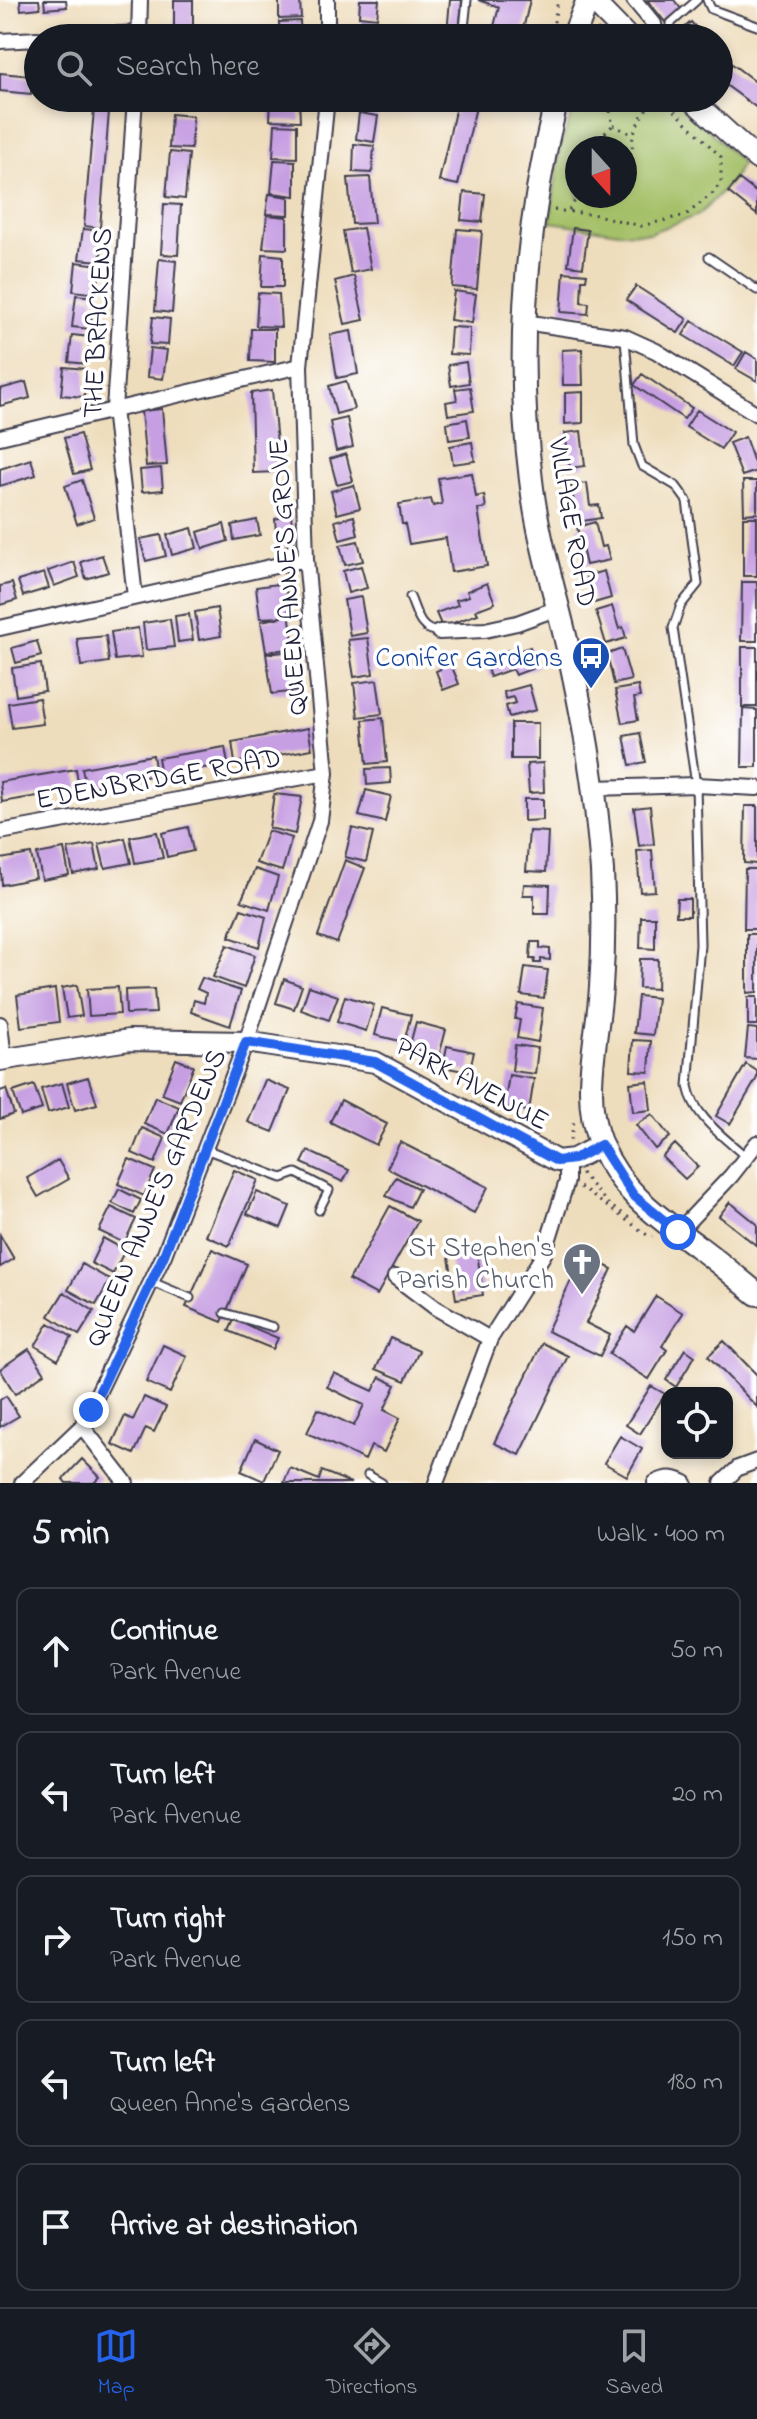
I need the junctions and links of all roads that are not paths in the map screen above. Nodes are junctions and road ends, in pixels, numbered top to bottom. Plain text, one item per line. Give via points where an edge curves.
1 (140, 0) edge
2 (327, 0) edge
3 (467, 0) edge
4 (590, 0) edge
5 (634, 0) edge
6 (697, 0) edge
7 (707, 0) edge
8 (139, 24) edge
9 (327, 24) edge
10 (464, 24) edge
11 (567, 24) edge
12 (615, 24) edge
13 (654, 24) edge
14 (670, 24) dead end
15 (757, 26) edge
16 (24, 40) edge
17 (0, 41) edge
18 (134, 112) edge
19 (326, 112) edge
20 (554, 112) edge
21 (705, 112) edge
22 (757, 159) edge
23 (709, 257) dead end
24 (757, 290) edge
25 (524, 322) junction
26 (625, 337) junction
27 (300, 366) junction
28 (114, 409) junction
29 (757, 414) edge
30 (0, 437) edge
31 (306, 559) junction
32 (135, 597) junction
33 (410, 597) dead end
34 (558, 608) junction
35 (0, 628) edge
36 (439, 632) joint
37 (326, 773) junction
38 (696, 785) junction
39 (594, 788) junction
40 (757, 788) edge
41 (0, 832) edge
42 (0, 1024) edge
43 (246, 1042) junction
44 (2, 1060) edge
45 (601, 1145) junction
46 (205, 1149) junction
47 (753, 1151) edge
48 (572, 1158) junction
49 (319, 1210) dead end
50 (665, 1230) junction
51 (395, 1277) dead end
52 (152, 1282) junction
53 (757, 1294) edge
54 (190, 1298) dead end
55 (225, 1313) dead end
56 (273, 1327) dead end
57 (490, 1339) junction
58 (82, 1426) junction
59 (757, 1461) edge
60 (368, 1475) dead end
61 (727, 1481) edge
62 (22, 1483) edge
63 (126, 1483) edge
64 (382, 1483) edge
65 (436, 1483) edge
66 (655, 1483) edge
67 (685, 1483) edge

1 - 8 street
2 - 9 street
3 - 10 lane
4 - 11 main road
4 - 12 street
5 - 13 street
6 - 14 lane
7 - 15 lane via 711,9
16 - 17 street
18 - 28 street, THE BRACKENS
19 - 27 street, QUEEN ANNE'S GROVE
20 - 25 main road, VILLAGE ROAD via 534,209
21 - 22 street
23 - 24 lane
25 - 26 street
25 - 34 main road, VILLAGE ROAD via 531,482
26 - 29 street
26 - 38 lane via 634,445 642,466 676,486 687,501 698,584 681,605 673,628
27 - 28 street
27 - 31 street, QUEEN ANNE'S GROVE
28 - 30 street
28 - 32 street, THE BRACKENS
31 - 32 street
31 - 37 street, QUEEN ANNE'S GROVE
32 - 35 street
33 - 36 lane via 423,627
34 - 36 street via 485,630
34 - 39 main road, VILLAGE ROAD
37 - 41 street, EDENBRIDGE ROAD
37 - 43 street, QUEEN ANNE'S GROVE via 320,821
38 - 39 street
38 - 40 street
38 - 47 lane via 700,945 688,1086 700,1114
39 - 45 main road, VILLAGE ROAD via 604,934 590,1105
42 - 44 street
43 - 44 street, PARK AVENUE via 129,1040
43 - 46 street, QUEEN ANNE'S GARDENS
43 - 48 street, PARK AVENUE via 375,1062 557,1161
45 - 48 street, PARK AVENUE
45 - 50 main road via 633,1195
46 - 49 lane via 282,1178 296,1173 329,1190
46 - 52 street, QUEEN ANNE'S GARDENS
47 - 50 street
48 - 57 street via 544,1254
50 - 53 main road
51 - 57 street
52 - 54 lane
52 - 58 street, QUEEN ANNE'S GARDENS
55 - 56 lane
57 - 65 street
58 - 62 street, QUEEN ANNE'S GARDENS
58 - 63 street
59 - 61 street via 746,1463
60 - 64 lane
66 - 67 street via 675,1478

